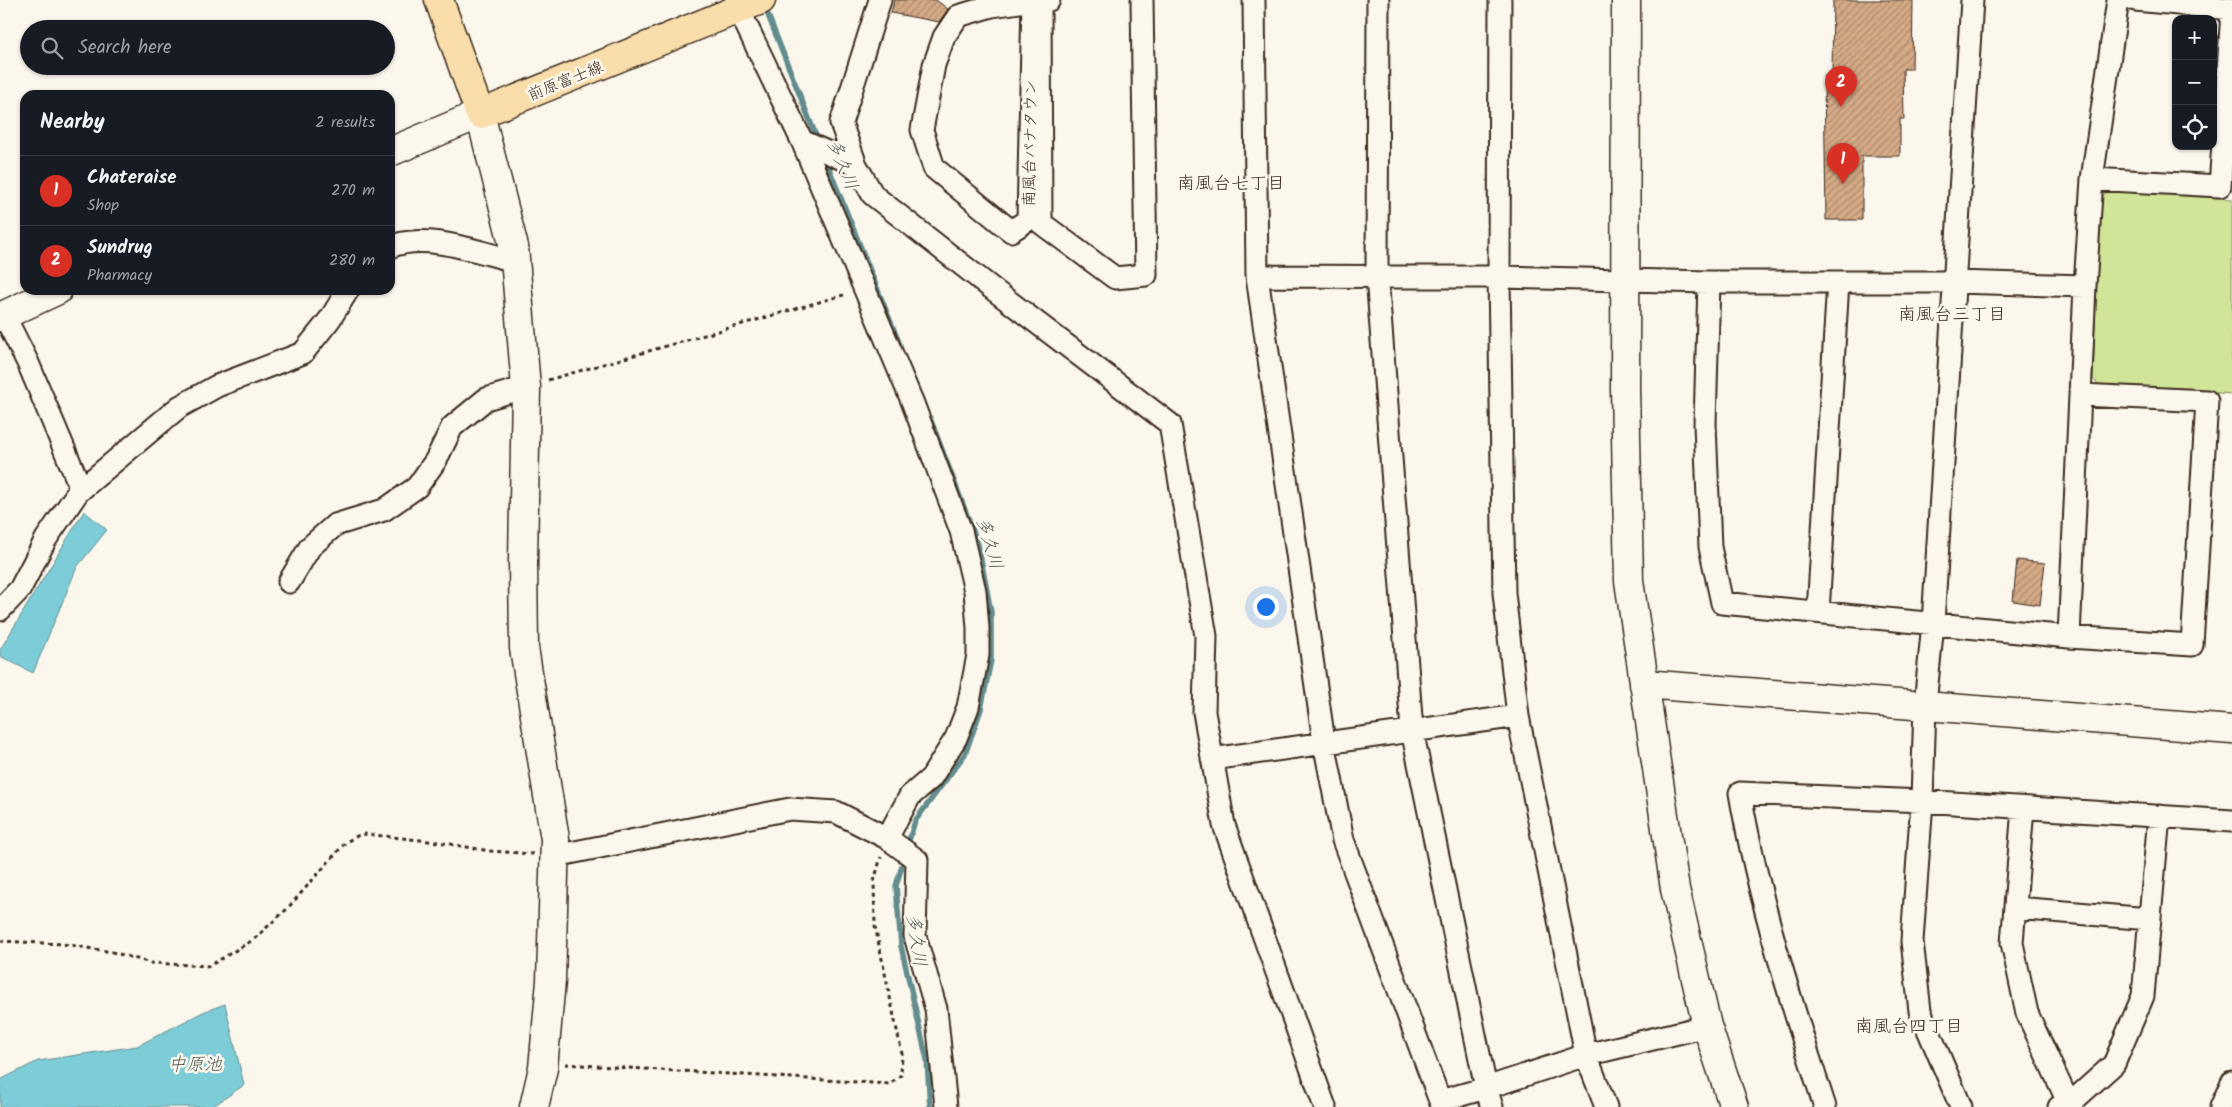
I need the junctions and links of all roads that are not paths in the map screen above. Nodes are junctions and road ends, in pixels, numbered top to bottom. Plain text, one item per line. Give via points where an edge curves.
1 (439, 0) edge
2 (880, 0) edge
3 (1049, 0) edge
4 (1142, 0) edge
5 (1254, 0) edge
6 (1378, 0) edge
7 (1500, 0) edge
8 (1626, 0) edge
9 (1972, 0) edge
10 (2118, 0) edge
11 (2136, 0) edge
12 (745, 3) edge
13 (992, 3) edge
14 (2232, 11) edge
15 (480, 114) junction
16 (810, 144) junction
17 (395, 150) edge
18 (856, 165) junction
19 (2092, 179) junction
20 (395, 244) edge
21 (515, 261) junction
22 (1257, 276) junction
23 (1377, 276) junction
24 (1498, 277) junction
25 (1625, 280) junction
26 (1709, 282) junction
27 (1838, 282) junction
28 (1955, 282) junction
29 (2085, 286) junction
30 (47, 295) edge
31 (345, 295) edge
32 (2, 316) edge
33 (526, 387) junction
34 (2081, 395) junction
35 (78, 492) junction
36 (289, 582) dead end
37 (0, 610) edge
38 (1818, 612) junction
39 (1933, 622) junction
40 (2069, 637) junction
41 (1644, 684) junction
42 (1925, 705) junction
43 (1518, 716) junction
44 (1412, 730) junction
45 (2232, 730) edge
46 (1324, 742) junction
47 (1212, 759) junction
48 (1922, 801) junction
49 (2023, 808) junction
50 (2159, 816) junction
51 (2232, 821) edge
52 (893, 842) junction
53 (555, 856) junction
54 (2015, 908) junction
55 (2150, 919) junction
56 (1707, 1026) junction
57 (1586, 1055) junction
58 (2231, 1085) edge
59 (1489, 1098) edge
60 (2064, 1105) edge
61 (534, 1107) edge
62 (946, 1107) edge
63 (1325, 1107) edge
64 (1606, 1107) edge
65 (1734, 1107) edge
66 (1826, 1107) edge
67 (1961, 1107) edge
68 (2221, 1107) edge

1 - 15 main road
2 - 18 street via 841,124
3 - 4 street via 1040,2 1041,223 1115,278 1146,275
5 - 22 street
6 - 23 street
7 - 24 street
8 - 25 street
9 - 28 street
10 - 19 street
11 - 14 street
12 - 15 main road, 前原富士線
12 - 16 street
13 - 13 street, 南風台パナタウン via 958,16 944,37 934,65 922,130 934,168 1011,232 1028,220 1032,0
14 - 19 street via 2220,186
15 - 17 street
15 - 21 street
16 - 18 street
16 - 52 street via 864,289 930,446 961,531 975,590 978,628 975,678 968,707 956,738 931,778 910,796
18 - 47 street via 873,195 1170,424 1206,636 1204,712
19 - 29 street
20 - 21 street via 404,241 436,242
21 - 33 street
22 - 23 street
22 - 46 street
23 - 24 street
23 - 44 street
24 - 25 street
24 - 43 street via 1504,594
25 - 26 street
25 - 41 street via 1630,581
26 - 27 street
26 - 38 street via 1705,424 1710,547 1722,603
27 - 28 street
27 - 38 street
28 - 29 street
28 - 39 street
29 - 34 street
30 - 32 street
31 - 35 street via 303,352 216,386 179,407
32 - 35 street via 28,363 70,460 79,484
33 - 36 street via 486,399 452,426 436,460 417,487 384,510 335,525 310,547
33 - 53 street via 524,648 556,839
34 - 40 street
34 - 40 street via 2207,401 2192,645
35 - 37 street via 46,539 20,589
38 - 39 street
39 - 40 street
39 - 42 street
41 - 42 street
41 - 56 street via 1674,889
42 - 45 street
42 - 48 street
43 - 44 street
43 - 57 street
44 - 46 street
44 - 59 street
46 - 47 street
46 - 59 street via 1343,840 1440,1101
47 - 63 street via 1224,825
48 - 49 street
48 - 66 street via 1740,792 1751,853 1782,975
48 - 67 street via 1912,941 1920,1010
49 - 50 street
49 - 54 street
50 - 51 street
50 - 55 street
52 - 53 street via 836,812 790,810
52 - 62 street via 917,860 915,936 936,1009
53 - 61 street via 551,981 544,1061
54 - 55 street
54 - 60 street via 2012,943 2027,1013
55 - 60 street via 2143,996 2114,1064
56 - 57 street
56 - 65 street
57 - 59 street
57 - 64 street
58 - 68 street

